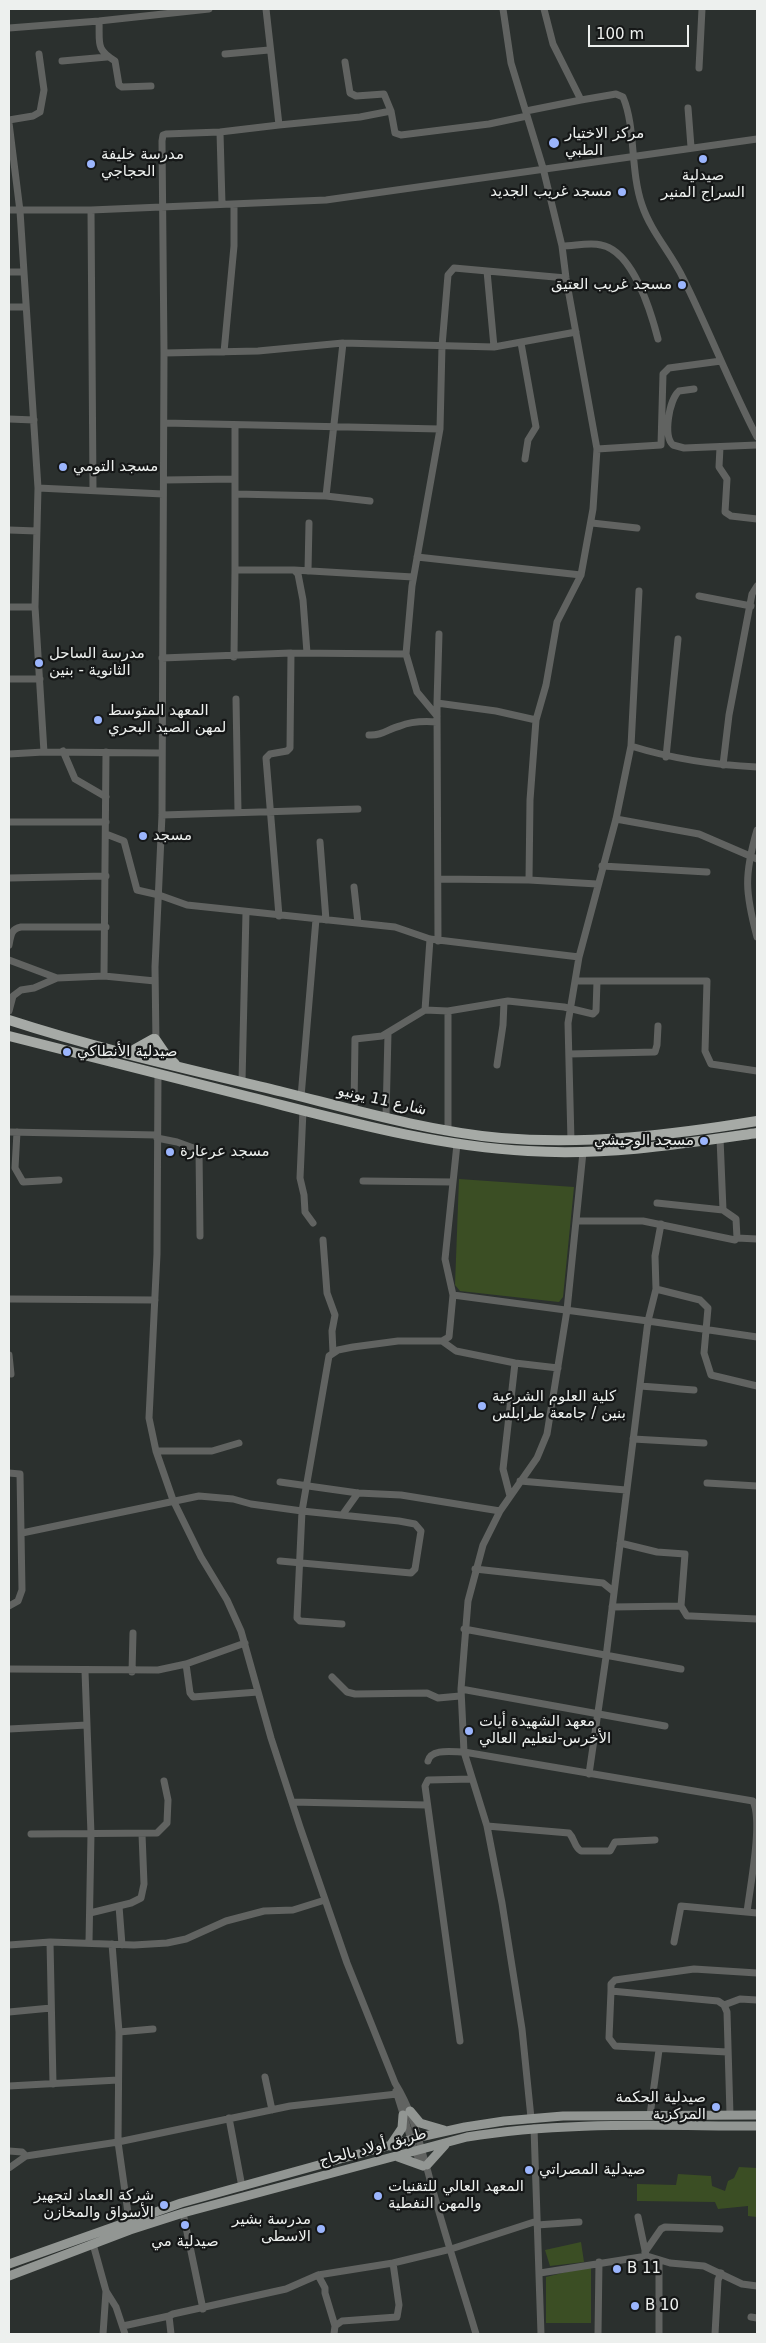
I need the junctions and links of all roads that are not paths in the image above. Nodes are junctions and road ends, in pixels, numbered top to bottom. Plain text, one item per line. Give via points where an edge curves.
1 (201, 9) edge
2 (210, 9) edge
3 (266, 9) edge
4 (503, 9) edge
5 (544, 9) edge
6 (702, 9) edge
7 (100, 21) junction
8 (9, 28) edge
9 (270, 50) junction
10 (39, 54) dead end
11 (225, 54) dead end
12 (107, 57) junction
13 (62, 61) dead end
14 (345, 62) dead end
15 (699, 68) dead end
16 (151, 86) dead end
17 (581, 100) junction
18 (688, 108) dead end
19 (391, 111) junction
20 (526, 113) junction
21 (9, 122) edge
22 (279, 125) junction
23 (220, 132) junction
24 (757, 138) edge
25 (691, 147) junction
26 (11, 154) edge
27 (632, 157) junction
28 (543, 168) junction
29 (222, 204) junction
30 (234, 204) junction
31 (164, 207) junction
32 (9, 210) edge
33 (91, 210) junction
34 (20, 211) junction
35 (562, 246) junction
36 (487, 271) junction
37 (9, 272) edge
38 (23, 272) junction
39 (566, 278) junction
40 (9, 307) edge
41 (25, 307) junction
42 (576, 332) junction
43 (658, 339) dead end
44 (343, 343) junction
45 (521, 344) junction
46 (442, 346) junction
47 (494, 347) junction
48 (224, 352) junction
49 (164, 353) junction
50 (721, 361) junction
51 (694, 389) dead end
52 (9, 419) edge
53 (34, 420) junction
54 (164, 423) junction
55 (235, 425) junction
56 (333, 427) junction
57 (440, 429) junction
58 (757, 437) edge
59 (757, 445) edge
60 (720, 447) junction
61 (597, 449) junction
62 (524, 460) dead end
63 (235, 479) junction
64 (164, 480) junction
65 (38, 488) junction
66 (93, 490) junction
67 (163, 494) junction
68 (235, 494) junction
69 (326, 496) junction
70 (370, 501) dead end
71 (757, 519) edge
72 (309, 523) dead end
73 (592, 523) junction
74 (637, 528) dead end
75 (9, 530) edge
76 (37, 532) junction
77 (417, 558) junction
78 (235, 570) junction
79 (294, 570) junction
80 (308, 571) junction
81 (581, 575) junction
82 (413, 577) junction
83 (757, 586) edge
84 (639, 591) dead end
85 (699, 596) dead end
86 (751, 606) junction
87 (9, 607) edge
88 (35, 607) junction
89 (439, 634) dead end
90 (678, 639) dead end
91 (291, 653) junction
92 (307, 653) junction
93 (406, 654) junction
94 (234, 657) junction
95 (162, 658) junction
96 (9, 679) edge
97 (40, 679) junction
98 (236, 699) dead end
99 (437, 703) junction
100 (437, 719) junction
101 (536, 720) junction
102 (369, 735) dead end
103 (631, 746) junction
104 (63, 751) junction
105 (44, 752) junction
106 (106, 752) junction
107 (162, 753) junction
108 (9, 754) edge
109 (666, 757) junction
110 (723, 766) junction
111 (757, 767) edge
112 (106, 797) junction
113 (358, 809) dead end
114 (269, 810) junction
115 (238, 812) junction
116 (162, 815) junction
117 (616, 819) junction
118 (9, 822) edge
119 (106, 822) junction
120 (757, 830) edge
121 (106, 834) junction
122 (320, 842) dead end
123 (749, 857) junction
124 (757, 858) edge
125 (602, 866) junction
126 (707, 872) dead end
127 (106, 876) junction
128 (9, 878) edge
129 (438, 879) junction
130 (529, 880) junction
131 (598, 884) junction
132 (354, 887) dead end
133 (159, 895) junction
134 (246, 912) junction
135 (278, 916) junction
136 (316, 919) junction
137 (326, 920) junction
138 (358, 923) junction
139 (106, 927) junction
140 (10, 932) edge
141 (757, 937) edge
142 (434, 940) junction
143 (9, 944) edge
144 (579, 957) junction
145 (9, 960) edge
146 (104, 976) junction
147 (57, 978) junction
148 (155, 981) junction
149 (576, 981) junction
150 (597, 981) junction
151 (504, 1002) junction
152 (571, 1009) junction
153 (425, 1010) junction
154 (9, 1011) edge
155 (448, 1011) junction
156 (9, 1020) edge
157 (658, 1026) dead end
158 (388, 1033) junction
159 (9, 1036) edge
160 (154, 1038) junction
161 (127, 1053) junction
162 (569, 1054) junction
163 (149, 1058) junction
164 (497, 1065) dead end
165 (180, 1066) junction
166 (757, 1072) edge
167 (158, 1073) junction
168 (242, 1082) junction
169 (301, 1096) junction
170 (333, 1105) junction
171 (354, 1109) junction
172 (303, 1110) junction
173 (331, 1118) junction
174 (386, 1118) junction
175 (757, 1121) edge
176 (448, 1130) junction
177 (9, 1132) edge
178 (17, 1132) junction
179 (757, 1132) edge
180 (650, 1136) junction
181 (157, 1137) junction
182 (720, 1138) junction
183 (571, 1140) junction
184 (457, 1144) junction
185 (651, 1148) junction
186 (583, 1152) junction
187 (12, 1170) edge
188 (59, 1180) dead end
189 (362, 1181) dead end
190 (453, 1182) junction
191 (657, 1203) dead end
192 (723, 1210) junction
193 (576, 1221) junction
194 (313, 1223) dead end
195 (661, 1224) junction
196 (200, 1236) dead end
197 (737, 1238) junction
198 (757, 1239) edge
199 (323, 1240) dead end
200 (656, 1290) junction
201 (453, 1295) junction
202 (9, 1299) edge
203 (155, 1300) junction
204 (567, 1310) junction
205 (648, 1321) junction
206 (705, 1330) junction
207 (757, 1337) edge
208 (442, 1341) junction
209 (333, 1353) junction
210 (9, 1355) edge
211 (515, 1363) junction
212 (558, 1368) junction
213 (11, 1374) dead end
214 (640, 1386) junction
215 (757, 1386) edge
216 (694, 1390) dead end
217 (633, 1439) junction
218 (239, 1443) dead end
219 (704, 1443) dead end
220 (156, 1451) junction
221 (9, 1473) edge
222 (520, 1481) junction
223 (280, 1482) dead end
224 (707, 1482) dead end
225 (306, 1485) junction
226 (757, 1486) edge
227 (626, 1490) junction
228 (358, 1493) junction
229 (510, 1496) junction
230 (173, 1500) junction
231 (302, 1511) junction
232 (500, 1511) junction
233 (343, 1514) junction
234 (22, 1533) junction
235 (620, 1543) junction
236 (280, 1561) dead end
237 (299, 1564) junction
238 (475, 1569) junction
239 (613, 1591) junction
240 (9, 1606) edge
241 (681, 1606) junction
242 (612, 1607) junction
243 (757, 1619) edge
244 (342, 1624) dead end
245 (464, 1629) junction
246 (133, 1633) dead end
247 (245, 1643) junction
248 (606, 1657) junction
249 (186, 1664) junction
250 (9, 1669) edge
251 (681, 1669) dead end
252 (86, 1671) junction
253 (132, 1672) junction
254 (332, 1677) dead end
255 (258, 1692) junction
256 (460, 1692) junction
257 (598, 1714) junction
258 (87, 1725) junction
259 (665, 1726) dead end
260 (9, 1729) edge
261 (464, 1752) junction
262 (428, 1761) dead end
263 (589, 1774) junction
264 (472, 1779) junction
265 (164, 1781) dead end
266 (292, 1802) junction
267 (426, 1805) junction
268 (487, 1826) junction
269 (31, 1834) dead end
270 (91, 1834) junction
271 (142, 1834) junction
272 (757, 1838) edge
273 (655, 1840) dead end
274 (325, 1900) junction
275 (120, 1906) junction
276 (747, 1912) junction
277 (90, 1913) junction
278 (757, 1913) edge
279 (50, 1942) junction
280 (89, 1942) junction
281 (674, 1942) dead end
282 (112, 1944) junction
283 (9, 1945) edge
284 (122, 1945) junction
285 (757, 1973) edge
286 (611, 1991) junction
287 (757, 2000) edge
288 (724, 2005) junction
289 (51, 2008) junction
290 (9, 2012) edge
291 (153, 2030) dead end
292 (119, 2032) junction
293 (460, 2041) dead end
294 (659, 2050) junction
295 (727, 2052) junction
296 (266, 2077) dead end
297 (118, 2080) junction
298 (395, 2083) junction
299 (53, 2084) junction
300 (9, 2086) edge
301 (396, 2094) junction
302 (272, 2110) junction
303 (406, 2113) junction
304 (650, 2115) junction
305 (730, 2115) junction
306 (757, 2115) edge
307 (230, 2118) junction
308 (532, 2118) junction
309 (757, 2126) edge
310 (534, 2128) junction
311 (447, 2131) junction
312 (416, 2139) junction
313 (118, 2142) junction
314 (447, 2143) junction
315 (390, 2146) junction
316 (9, 2151) edge
317 (419, 2151) junction
318 (26, 2156) junction
319 (398, 2157) junction
320 (425, 2167) junction
321 (9, 2168) edge
322 (242, 2187) junction
323 (183, 2213) junction
324 (638, 2217) dead end
325 (129, 2220) junction
326 (579, 2222) dead end
327 (537, 2223) junction
328 (720, 2229) dead end
329 (93, 2244) junction
330 (451, 2249) junction
331 (646, 2254) junction
332 (660, 2260) junction
333 (599, 2262) junction
334 (394, 2263) junction
335 (9, 2264) edge
336 (540, 2273) junction
337 (721, 2273) junction
338 (318, 2275) junction
339 (9, 2276) edge
340 (757, 2286) edge
341 (106, 2292) junction
342 (203, 2309) junction
343 (169, 2316) junction
344 (123, 2326) junction
345 (335, 2326) junction
346 (103, 2334) edge
347 (125, 2334) edge
348 (171, 2334) edge
349 (334, 2334) edge
350 (476, 2334) edge
351 (541, 2334) edge
352 (598, 2334) edge
353 (659, 2334) edge
354 (715, 2334) edge

1 - 2 street
1 - 7 street
3 - 9 street
4 - 20 street via 511,63
5 - 17 street via 553,44
6 - 15 street
7 - 8 street
7 - 12 street via 100,50
9 - 11 street
9 - 22 street
10 - 21 street via 44,90 40,112
12 - 13 street
12 - 16 street via 115,61 118,82 122,87
14 - 19 street via 350,92 356,96 384,94
17 - 20 street
17 - 27 street via 622,95 632,138
18 - 25 street
19 - 20 street via 395,133 401,135 489,124
19 - 22 street
20 - 28 street
21 - 26 street
22 - 23 street
23 - 29 street
23 - 31 street via 163,136
24 - 25 street
25 - 27 street
26 - 34 street
27 - 28 street
27 - 50 street via 636,184 646,214 681,273
28 - 30 street via 365,195
28 - 35 street
29 - 30 street
29 - 31 street
30 - 48 street via 234,246
31 - 33 street
31 - 49 street
32 - 34 street
33 - 34 street
33 - 66 street
34 - 38 street
35 - 39 street
35 - 43 street via 600,244 620,257 644,292
36 - 39 street
36 - 46 street via 454,268 448,275
36 - 47 street
37 - 38 street
38 - 41 street
39 - 42 street
40 - 41 street
41 - 53 street
42 - 45 street
42 - 61 street
44 - 46 street
44 - 48 street
44 - 56 street
45 - 47 street
45 - 62 street via 536,427 528,440
46 - 47 street
46 - 57 street
48 - 49 street
49 - 54 street
50 - 58 street
50 - 61 street via 669,368 663,374 660,446
51 - 60 street via 679,392 670,403 670,442 678,448
52 - 53 street
53 - 65 street
54 - 55 street
54 - 64 street
55 - 56 street
55 - 63 street
56 - 57 street
56 - 69 street
57 - 77 street
59 - 60 street
60 - 71 street via 719,467 727,479 725,512 731,516
61 - 73 street
63 - 64 street
63 - 68 street
64 - 67 street
65 - 66 street
65 - 76 street
66 - 67 street
67 - 95 street
68 - 69 street
68 - 78 street
69 - 70 street
72 - 80 street
73 - 74 street
73 - 81 street
75 - 76 street
76 - 88 street
77 - 81 street
77 - 82 street
78 - 79 street
78 - 94 street
79 - 80 street
79 - 92 street via 300,577
80 - 82 street
81 - 101 street via 557,622
82 - 93 street
83 - 86 street
84 - 103 street
85 - 86 street
86 - 110 street via 729,715
87 - 88 street
88 - 97 street
89 - 99 street
90 - 109 street
91 - 92 street
91 - 94 street
91 - 114 street via 290,748 287,752 270,754 266,758
92 - 93 street
93 - 100 street via 416,692
94 - 95 street
95 - 107 street
96 - 97 street
97 - 105 street
98 - 115 street
99 - 100 street
99 - 101 street
100 - 102 street via 398,726 382,735
100 - 129 street
101 - 130 street
103 - 109 street
103 - 117 street
104 - 105 street
104 - 106 street
104 - 112 street via 75,779
105 - 108 street
106 - 107 street
106 - 112 street
107 - 116 street
109 - 110 street
110 - 111 street
112 - 119 street
113 - 114 street
114 - 115 street
114 - 135 street
115 - 116 street
116 - 133 street
117 - 123 street via 699,834
117 - 125 street
118 - 119 street
119 - 121 street
120 - 123 street
121 - 127 street
121 - 133 street via 124,841 137,890
122 - 137 street
123 - 124 street
123 - 141 street via 747,895
125 - 126 street
125 - 131 street
127 - 128 street
127 - 139 street
129 - 130 street
129 - 142 street
130 - 131 street
131 - 144 street
132 - 138 street
133 - 134 street via 187,905
133 - 148 street
134 - 135 street
134 - 168 street
135 - 136 street
136 - 137 street
136 - 169 street
137 - 138 street
138 - 142 street via 394,927
139 - 140 street via 21,927
139 - 146 street
140 - 143 street
142 - 144 street
142 - 153 street
144 - 149 street
145 - 147 street
146 - 147 street
146 - 148 street
147 - 154 street via 21,990 13,996
148 - 160 street
149 - 150 street
149 - 152 street
150 - 152 street via 595,1014
150 - 166 street via 706,981 704,1052 707,1059 711,1064
151 - 152 street
151 - 155 street
151 - 164 street via 504,1025
152 - 162 street
153 - 155 street
153 - 158 street
155 - 176 street
156 - 161 highway, شارع 11 يونيو
157 - 162 street via 655,1052
158 - 171 street via 355,1039
158 - 174 street
159 - 167 highway, شارع 11 يونيو
160 - 161 highway
160 - 163 street
160 - 165 highway via 166,1055
161 - 163 highway, شارع 11 يونيو
162 - 183 street
163 - 165 highway, شارع 11 يونيو
165 - 168 highway, شارع 11 يونيو
167 - 172 highway, شارع 11 يونيو
167 - 181 street
168 - 169 highway, شارع 11 يونيو
169 - 170 highway, شارع 11 يونيو
170 - 171 highway, شارع 11 يونيو
170 - 173 highway
171 - 174 highway, شارع 11 يونيو
172 - 173 highway, شارع 11 يونيو
172 - 194 street via 300,1178 305,1212
173 - 184 highway, شارع 11 يونيو
174 - 176 highway, شارع 11 يونيو
175 - 180 highway, شارع 11 يونيو
176 - 183 highway, شارع 11 يونيو via 501,1138
177 - 178 street
178 - 181 street
178 - 187 street
179 - 182 highway, شارع 11 يونيو
180 - 183 highway, شارع 11 يونيو
180 - 185 highway
181 - 196 street via 199,1150
181 - 203 street
182 - 185 highway, شارع 11 يونيو
182 - 192 street
184 - 186 highway, شارع 11 يونيو via 529,1152
184 - 190 street
185 - 186 highway, شارع 11 يونيو
186 - 193 street
187 - 188 street via 23,1182
189 - 190 street
190 - 201 street via 445,1259
191 - 192 street
192 - 197 street via 736,1219
193 - 195 street
193 - 204 street
195 - 197 street
195 - 200 street via 655,1256
197 - 198 street
199 - 209 street via 326,1293 335,1315
200 - 205 street
200 - 206 street via 700,1300 707,1305
201 - 204 street
201 - 208 street via 450,1333 448,1339
202 - 203 street
203 - 220 street via 150,1418
204 - 205 street
204 - 212 street
205 - 206 street
205 - 214 street
206 - 207 street
206 - 215 street via 704,1353 711,1375
208 - 209 street via 398,1341 353,1346
208 - 211 street via 456,1351
209 - 225 street via 329,1356
210 - 213 street
211 - 212 street
211 - 229 street via 503,1469
212 - 222 street via 543,1447
214 - 216 street
214 - 217 street
217 - 219 street
217 - 227 street
218 - 220 street via 212,1451
220 - 230 street
221 - 234 street via 20,1474
222 - 227 street
222 - 229 street
223 - 225 street
224 - 226 street
225 - 228 street
225 - 231 street
227 - 235 street
228 - 232 street via 401,1495
228 - 233 street
229 - 232 street
230 - 231 street via 199,1496
230 - 234 street
230 - 247 street via 227,1600
231 - 233 street
231 - 237 street
232 - 238 street
233 - 237 street via 399,1520 419,1527 415,1569 411,1574
234 - 240 street via 22,1590 18,1601
235 - 239 street
235 - 241 street via 657,1552 685,1554
236 - 237 street
237 - 244 street via 297,1620
238 - 239 street via 603,1583
238 - 245 street
239 - 242 street
241 - 242 street
241 - 243 street via 687,1616
242 - 248 street
245 - 248 street
245 - 256 street
246 - 253 street
247 - 249 street
247 - 255 street
248 - 251 street
248 - 257 street
249 - 253 street
249 - 255 street via 193,1697
250 - 252 street
252 - 253 street
252 - 258 street
254 - 256 street via 351,1693 427,1693 438,1698
255 - 266 street
256 - 257 street
256 - 261 street
257 - 259 street
257 - 263 street
258 - 260 street
258 - 270 street
261 - 262 street via 434,1753
261 - 263 street
261 - 264 street
263 - 272 street via 753,1801 757,1808
264 - 267 street via 428,1780 425,1784
264 - 268 street
265 - 271 street via 167,1823 157,1833
266 - 267 street
266 - 274 street
267 - 293 street
268 - 273 street via 570,1833 582,1851 610,1851 616,1842
268 - 308 street via 521,2020
269 - 270 street
270 - 271 street
270 - 277 street
271 - 275 street via 143,1893 139,1900
272 - 276 street
274 - 284 street via 293,1910 264,1912 226,1921 186,1939 154,1945
274 - 298 street via 361,2002
275 - 277 street
275 - 284 street
276 - 278 street
276 - 281 street via 681,1906
277 - 280 street
279 - 280 street
279 - 283 street
279 - 289 street
280 - 282 street
282 - 284 street
282 - 292 street
285 - 286 street via 694,1969 615,1980
286 - 288 street via 718,2001
286 - 294 street via 611,2043
287 - 288 street via 740,1999
288 - 295 street via 727,2012
289 - 290 street
289 - 299 street
291 - 292 street
292 - 297 street
294 - 295 street
294 - 304 street
295 - 305 street
296 - 302 street
297 - 299 street
297 - 313 street
298 - 301 street
298 - 303 street
299 - 300 street
301 - 302 street
301 - 303 street
302 - 307 street
303 - 311 main road via 420,2123
303 - 312 street
303 - 315 main road via 402,2128
304 - 305 main road, طريق أولاد بالحاج
304 - 308 main road, طريق أولاد بالحاج
305 - 306 main road, طريق أولاد بالحاج
307 - 313 street
307 - 322 street
308 - 311 main road, طريق أولاد بالحاج
309 - 310 main road, طريق أولاد بالحاج
310 - 314 main road, طريق أولاد بالحاج
310 - 327 street
311 - 312 main road, طريق أولاد بالحاج
312 - 315 main road, طريق أولاد بالحاج
312 - 317 street
313 - 318 street
313 - 325 street
314 - 317 main road, طريق أولاد بالحاج
314 - 320 main road
315 - 322 main road, طريق أولاد بالحاج
316 - 318 street via 22,2152
317 - 319 main road, طريق أولاد بالحاج
317 - 320 street
318 - 321 street
319 - 320 main road
319 - 323 main road, طريق أولاد بالحاج
320 - 330 street
322 - 325 main road, طريق أولاد بالحاج
323 - 329 main road, طريق أولاد بالحاج
323 - 342 street
324 - 331 street
325 - 335 main road, طريق أولاد بالحاج
326 - 327 street
327 - 330 street
327 - 336 street
328 - 331 street via 665,2227
329 - 339 main road, طريق أولاد بالحاج
329 - 341 street
330 - 334 street
330 - 350 street
331 - 332 street
331 - 333 street
332 - 337 street via 704,2266
332 - 353 street
333 - 336 street
333 - 352 street
334 - 338 street
334 - 345 street via 399,2305 397,2318 342,2322
336 - 351 street
337 - 340 street via 742,2284
337 - 354 street
338 - 342 street via 286,2289
338 - 345 street via 325,2288
341 - 344 street
341 - 346 street
342 - 343 street
343 - 344 street
343 - 348 street
344 - 347 street
345 - 349 street

